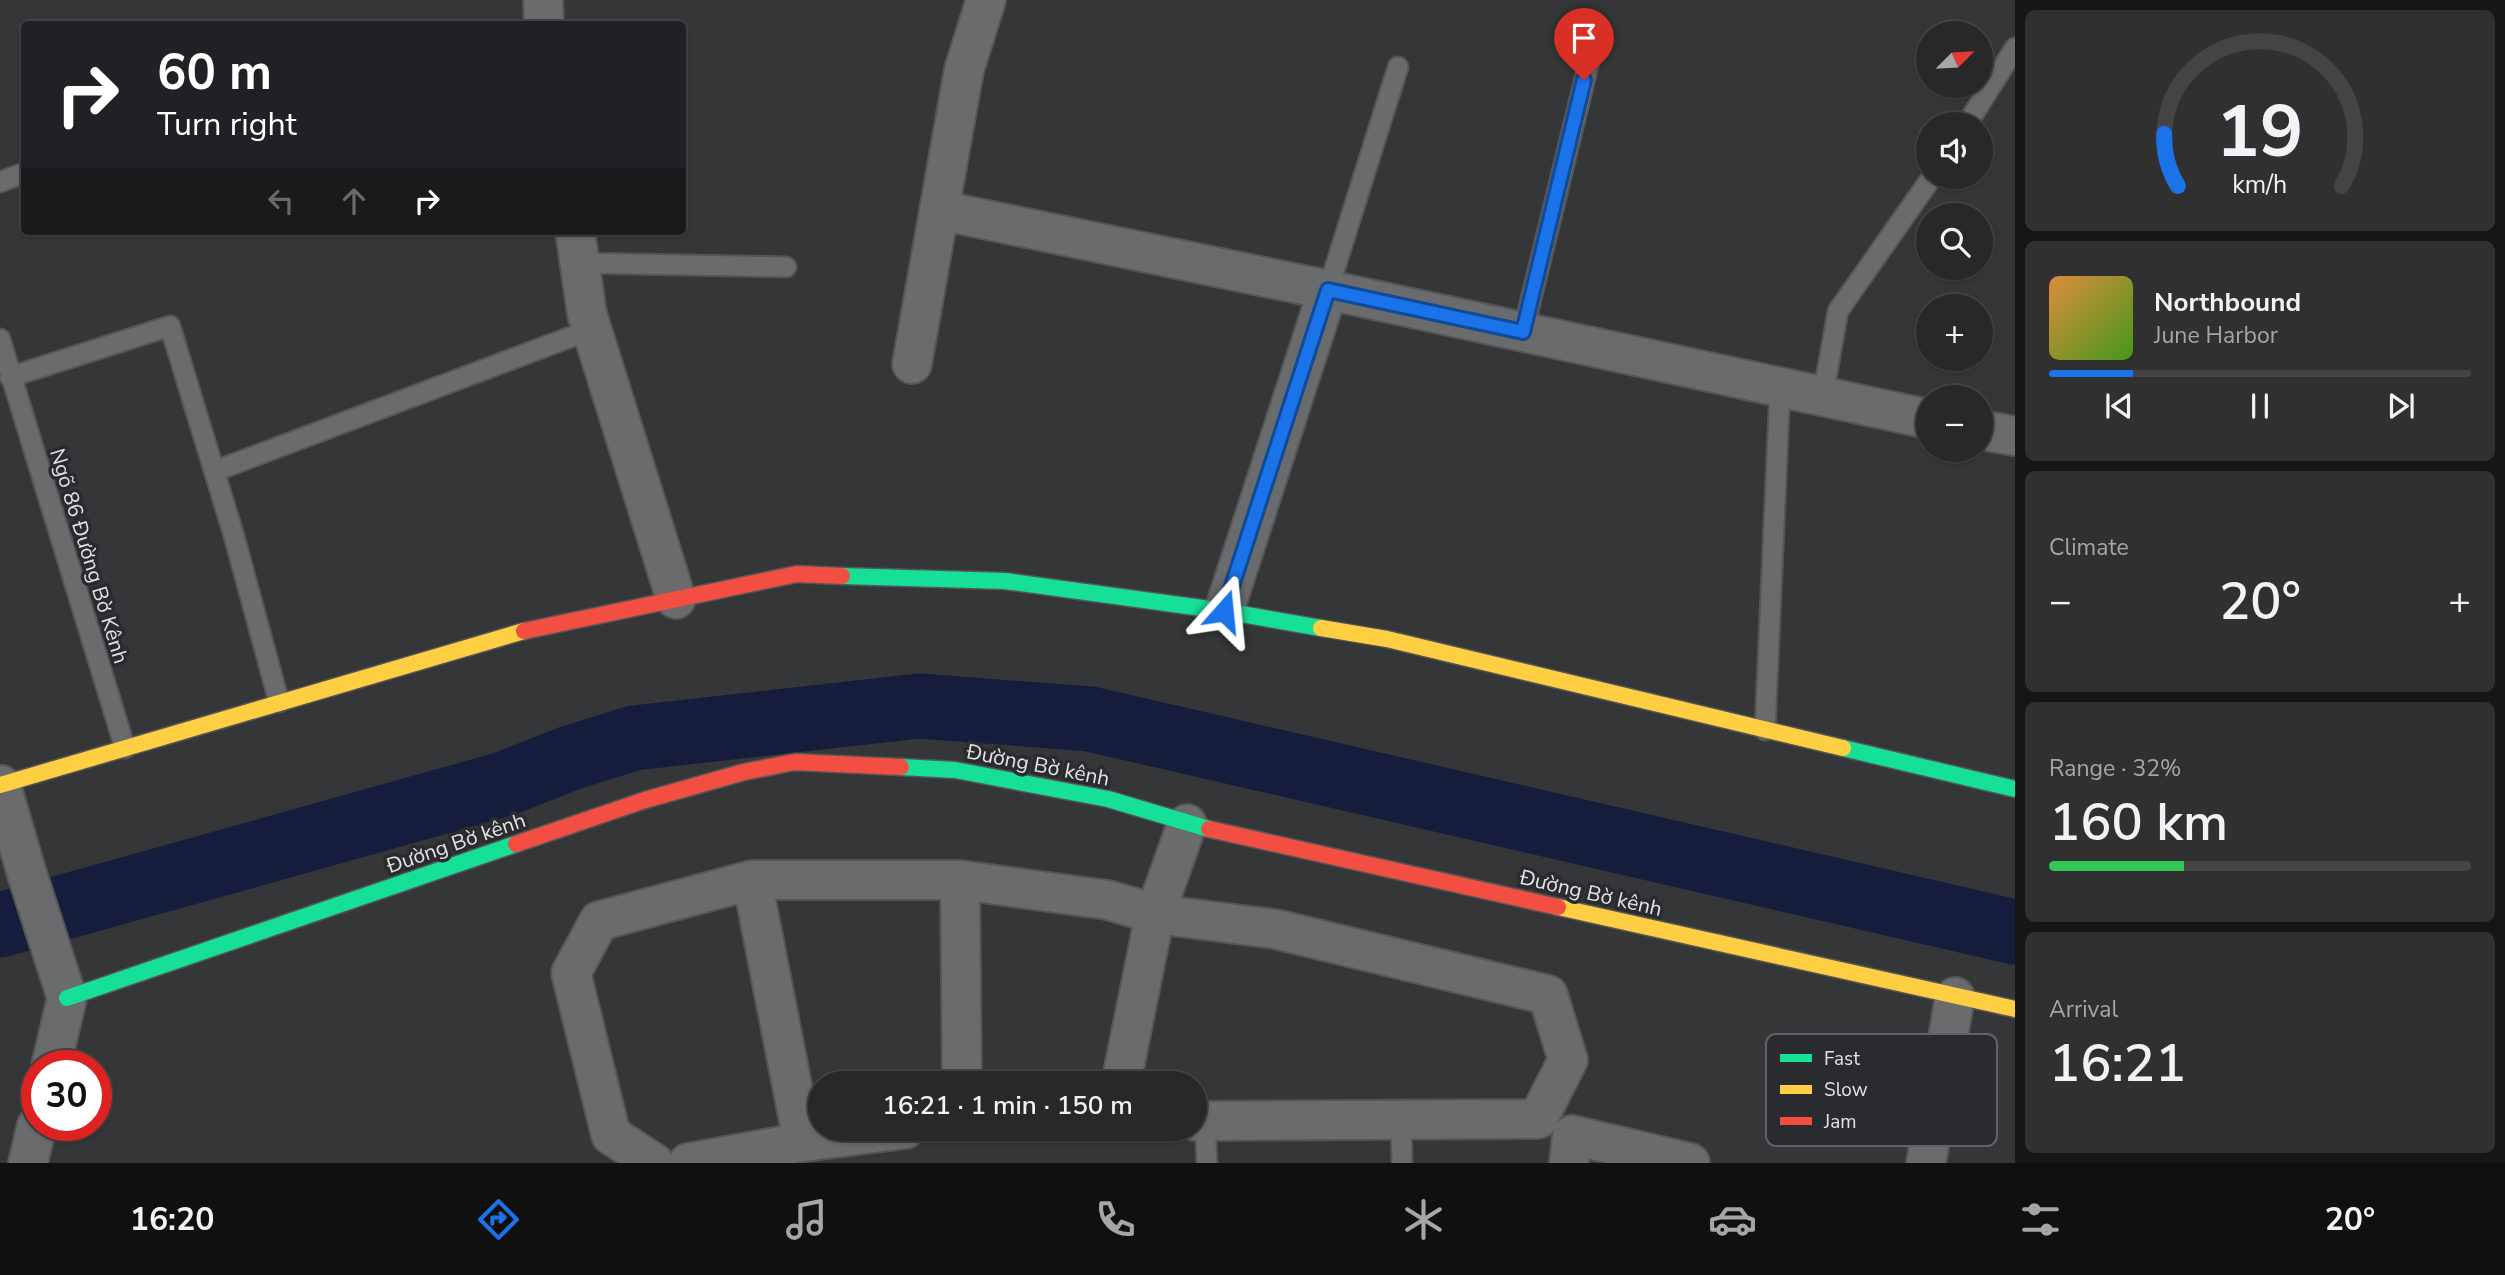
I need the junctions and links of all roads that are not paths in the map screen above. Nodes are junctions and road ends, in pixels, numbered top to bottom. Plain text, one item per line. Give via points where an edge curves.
1 (542, 0) edge
2 (986, 0) edge
3 (544, 21) edge
4 (2015, 48) edge
5 (1591, 54) dead end
6 (1398, 67) dead end
7 (1975, 112) edge
8 (21, 174) edge
9 (0, 182) edge
10 (1924, 189) edge
11 (939, 210) junction
12 (577, 247) edge
13 (786, 267) dead end
14 (1328, 290) junction
15 (592, 329) junction
16 (1523, 332) junction
17 (0, 340) edge
18 (912, 363) dead end
19 (10, 377) junction
20 (1780, 387) junction
21 (1823, 395) junction
22 (1916, 416) edge
23 (1993, 432) edge
24 (2015, 436) edge
25 (215, 471) junction
26 (676, 599) junction
27 (1224, 611) junction
28 (279, 702) junction
29 (1765, 730) junction
30 (125, 748) junction
31 (1, 785) edge
32 (2015, 789) edge
33 (1187, 824) junction
34 (752, 880) junction
35 (960, 880) junction
36 (1155, 914) junction
37 (1955, 997) junction
38 (67, 998) junction
39 (2015, 1009) edge
40 (1949, 1034) edge
41 (55, 1050) edge
42 (962, 1071) edge
43 (1123, 1071) edge
44 (1401, 1120) junction
45 (1207, 1121) edge
46 (34, 1141) edge
47 (811, 1141) edge
48 (1203, 1141) edge
49 (803, 1142) junction
50 (29, 1163) edge
51 (654, 1163) edge
52 (688, 1163) edge
53 (1207, 1163) edge
54 (1402, 1163) edge
55 (1569, 1163) edge
56 (1690, 1163) edge

1 - 3 street
2 - 11 street via 964,70
4 - 7 lane
5 - 16 lane
6 - 14 lane
8 - 9 lane
10 - 21 lane via 1838,312
11 - 14 street
11 - 18 street
12 - 13 lane
12 - 15 street
14 - 16 street
14 - 27 street
15 - 25 lane
15 - 26 street
16 - 20 street
17 - 19 lane, Ngõ 86 Đường Bờ Kênh
19 - 25 lane via 170,326
19 - 30 lane, Ngõ 86 Đường Bờ Kênh
20 - 21 street
20 - 29 lane
21 - 22 street
23 - 24 street
25 - 28 lane
26 - 27 street via 797,574 1005,581
26 - 28 street via 512,633
27 - 29 street via 1387,639
28 - 30 street
29 - 32 street
30 - 31 street
31 - 38 street
33 - 36 street
33 - 37 street, Đường Bờ kênh
33 - 38 street, Đường Bờ kênh via 1108,799 955,770 795,762 645,800
34 - 35 street
34 - 49 street
34 - 51 street via 598,921 571,973 611,1135
35 - 36 street via 1108,900
35 - 42 street
36 - 43 street
36 - 44 street via 1275,929 1548,995 1568,1060 1538,1119
37 - 39 street, Đường Bờ kênh
37 - 40 street
38 - 41 street
44 - 45 street
44 - 54 lane
46 - 50 street
47 - 49 street
48 - 53 lane
49 - 52 street
55 - 56 street via 1572,1135

